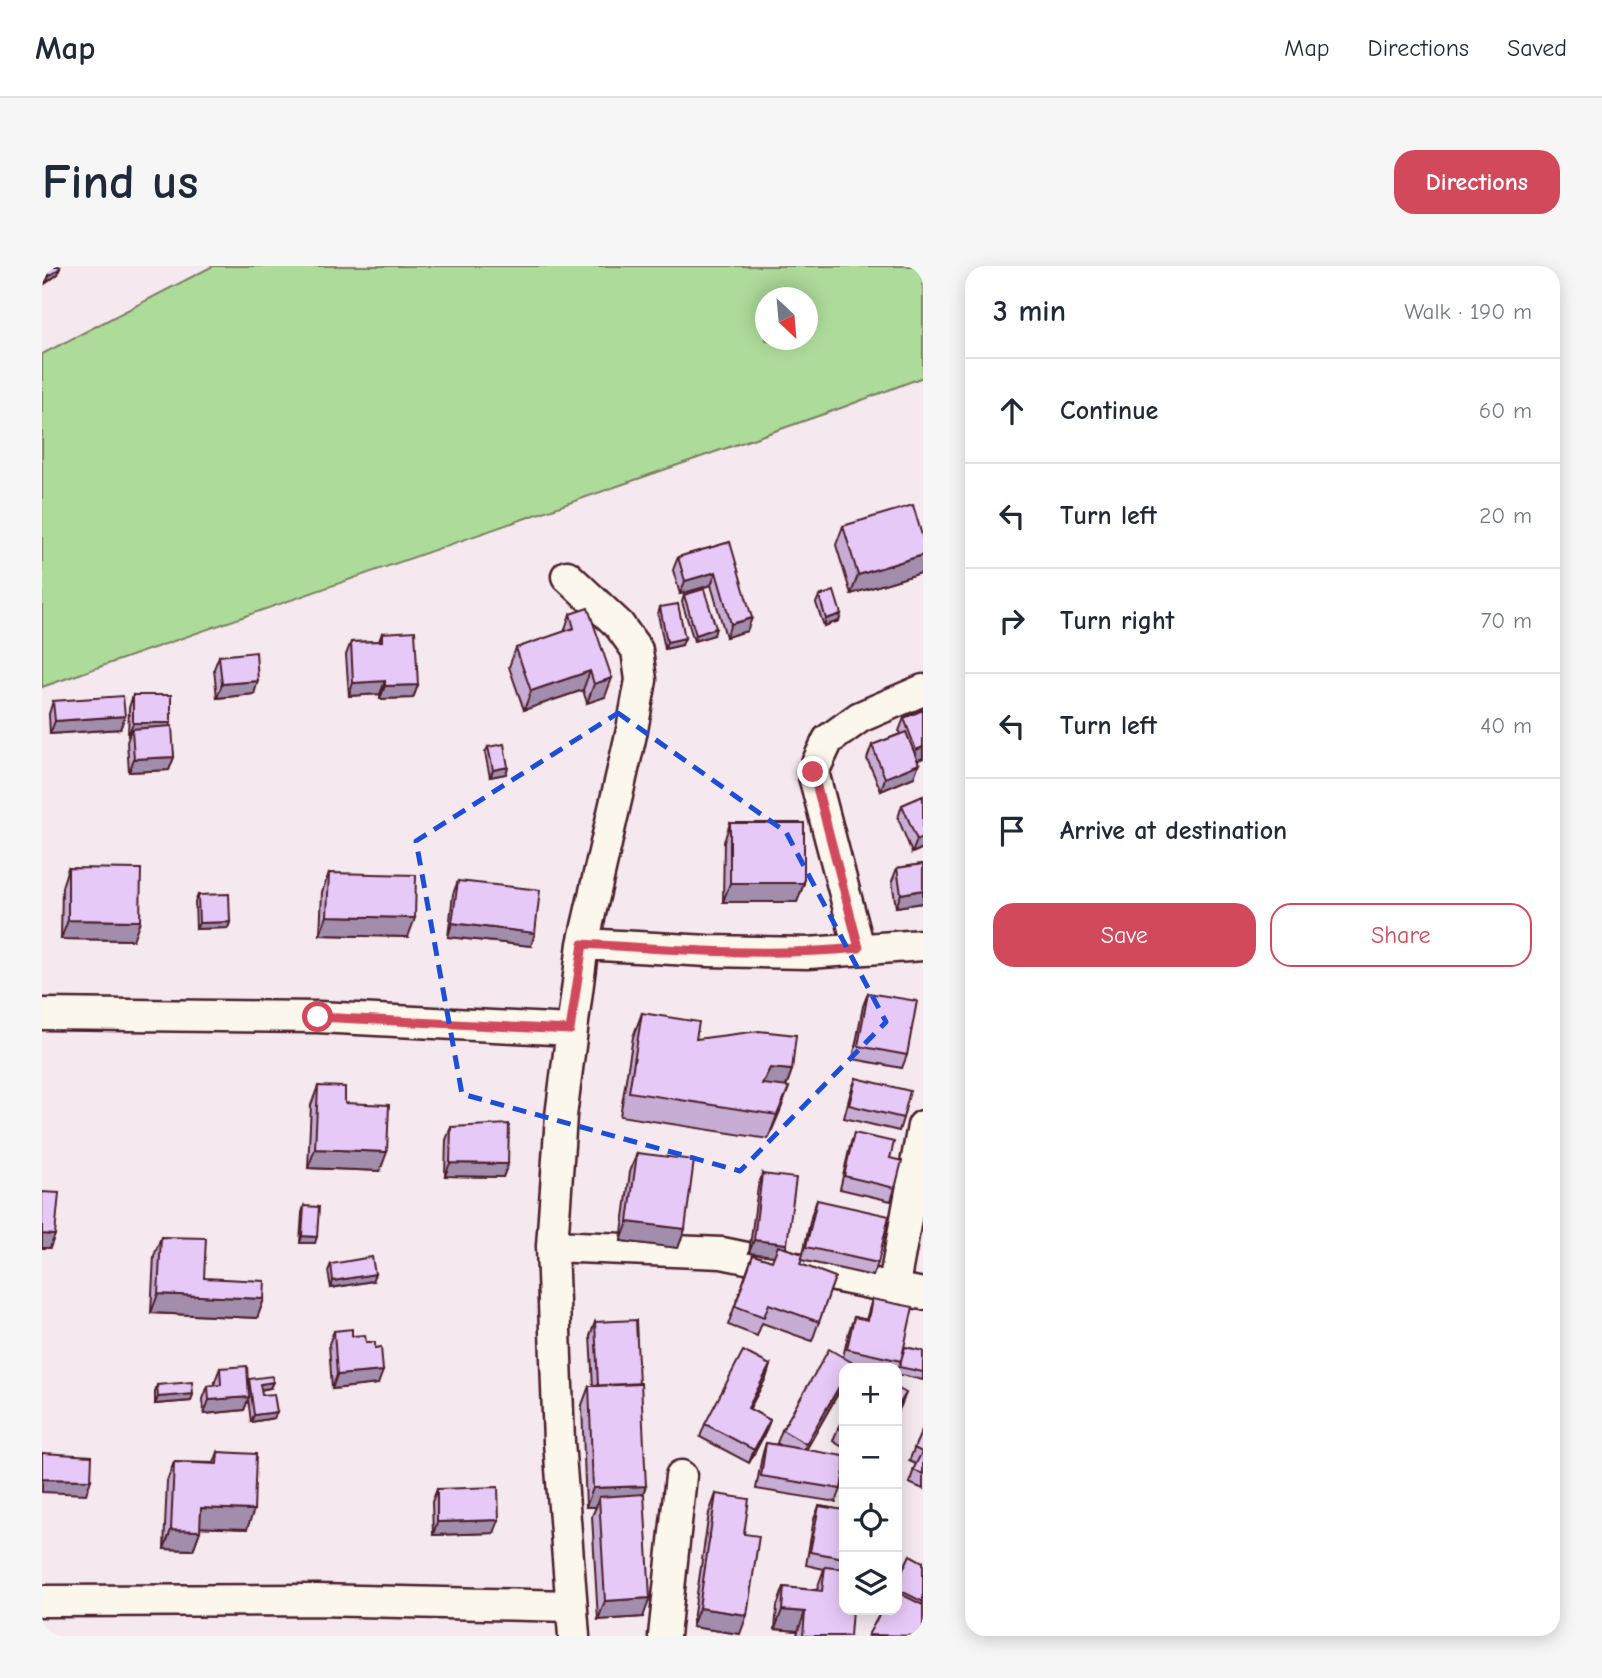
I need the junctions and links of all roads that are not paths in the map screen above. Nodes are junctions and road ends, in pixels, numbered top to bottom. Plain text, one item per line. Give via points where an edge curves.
1 (567, 576) dead end
2 (923, 690) edge
3 (583, 944) junction
4 (923, 944) edge
5 (859, 948) junction
6 (42, 1014) edge
7 (570, 1030) junction
8 (923, 1126) edge
9 (552, 1246) junction
10 (893, 1290) junction
11 (923, 1294) edge
12 (681, 1476) dead end
13 (42, 1601) edge
14 (571, 1606) junction
15 (574, 1636) edge
16 (664, 1636) edge

1 - 3 street via 619,625 637,650 641,680
2 - 5 street via 860,717 828,740 813,772
3 - 5 street via 808,953
3 - 7 street
4 - 5 street
6 - 7 street via 318,1017
7 - 9 street
8 - 10 street
9 - 10 street via 722,1253
9 - 14 street
10 - 11 street
12 - 16 street
13 - 14 street via 316,1600
14 - 15 street

